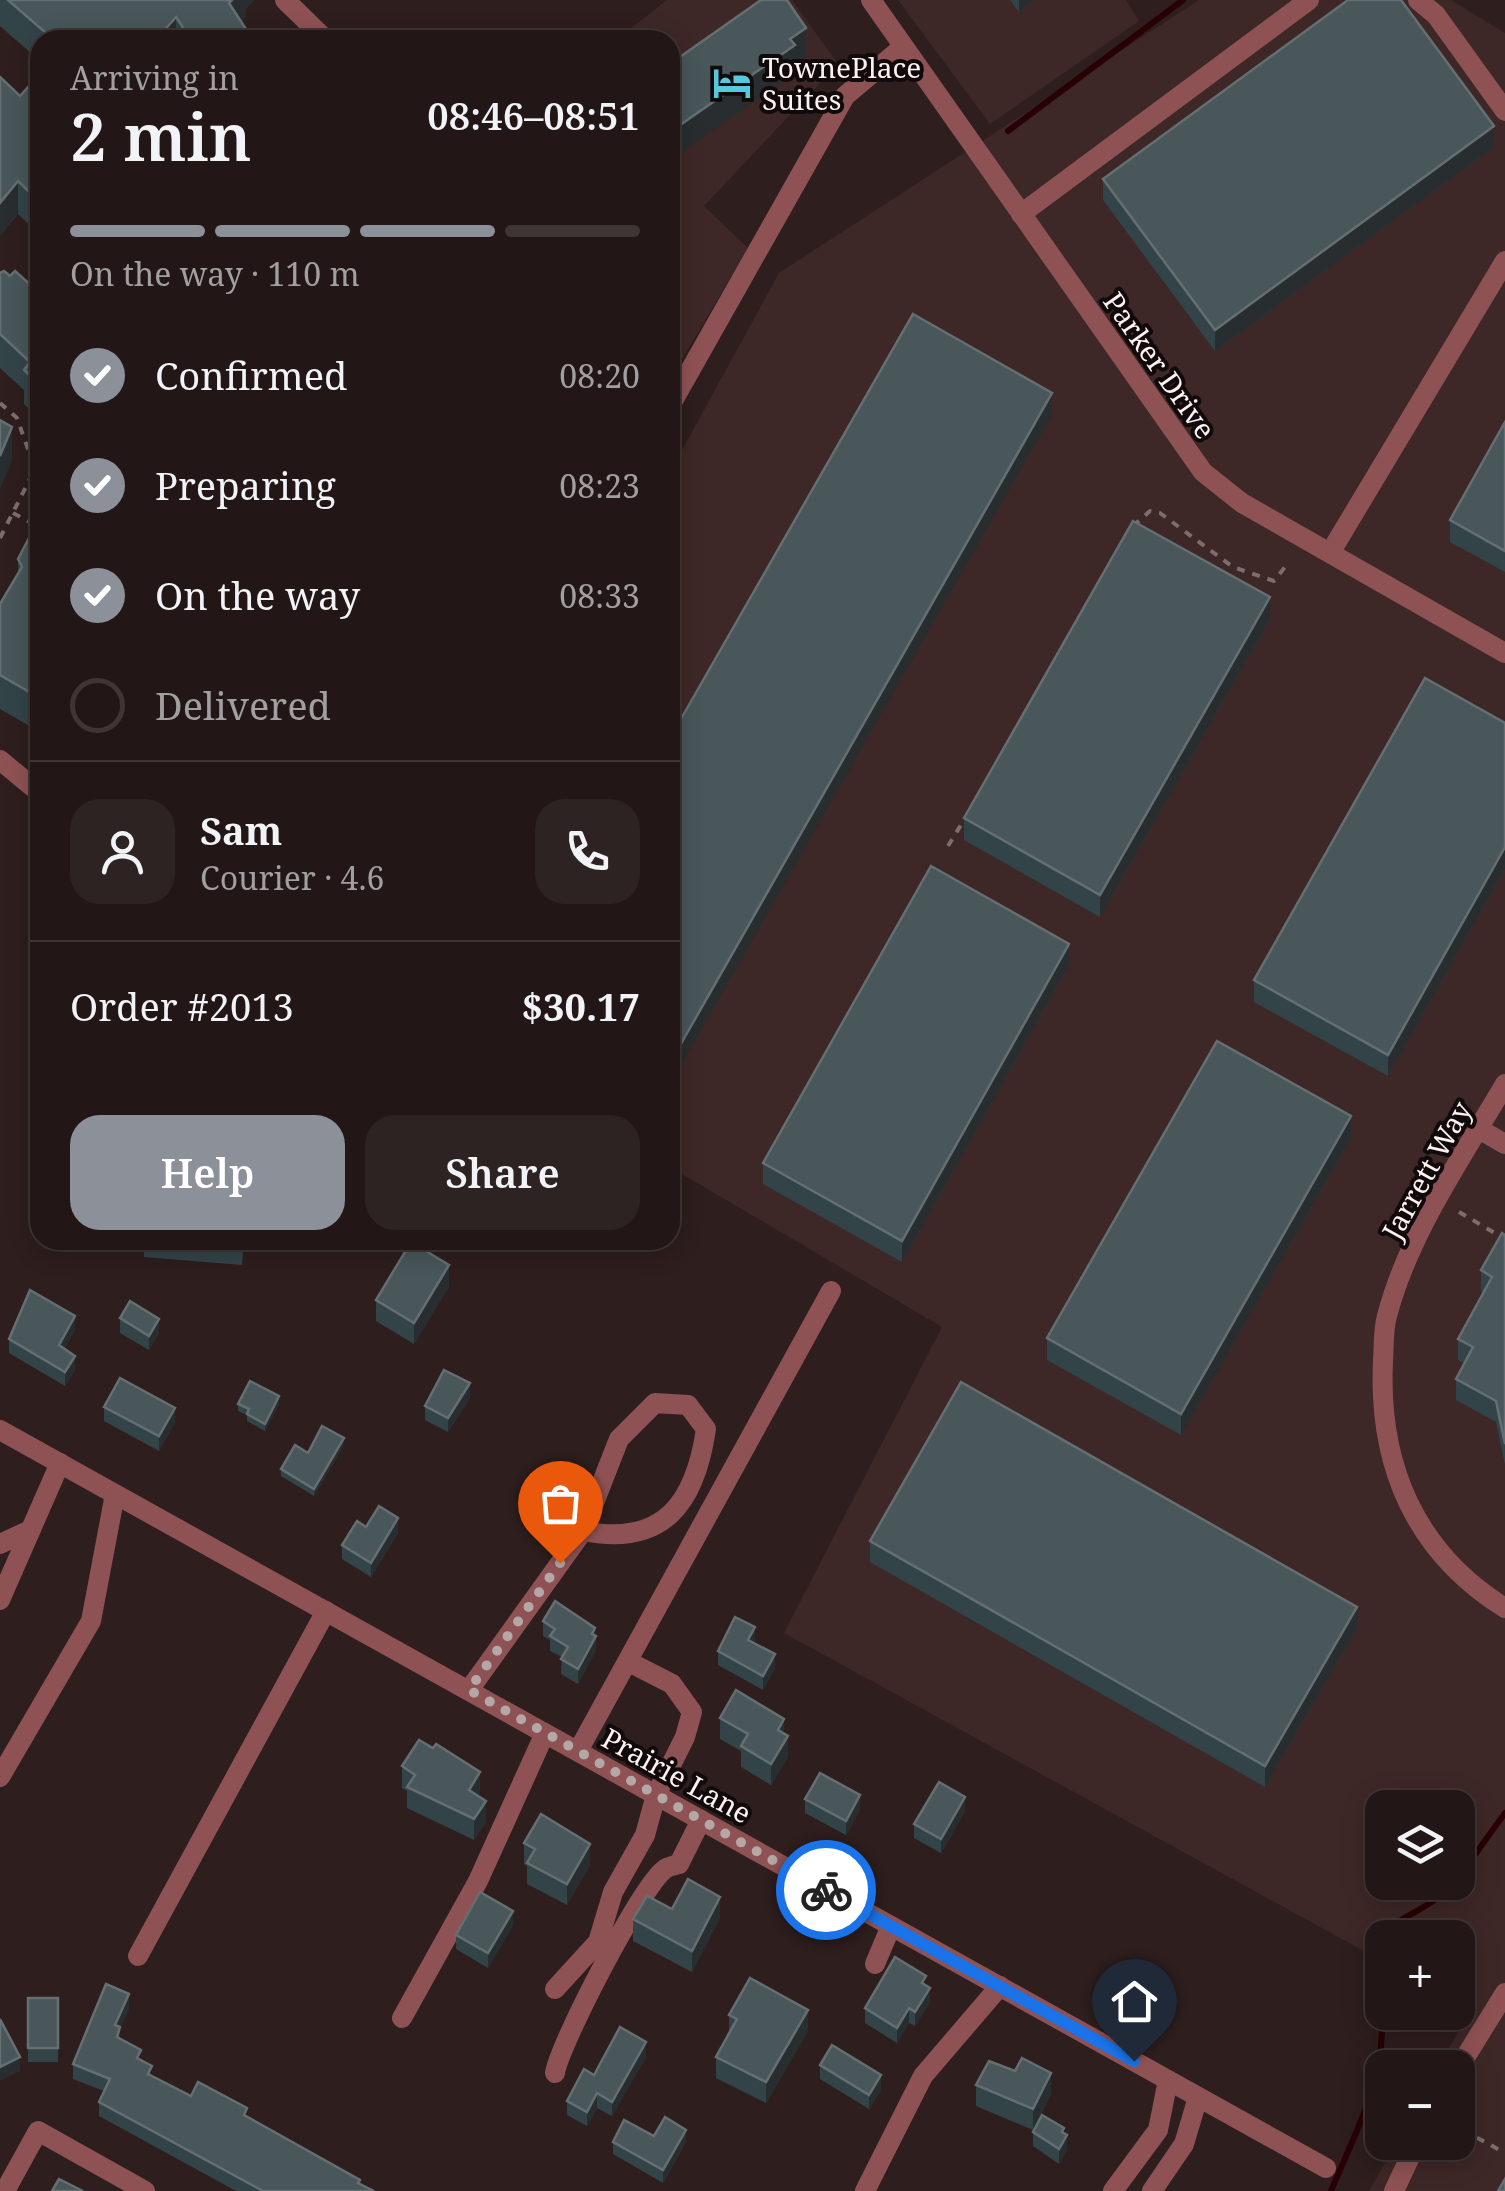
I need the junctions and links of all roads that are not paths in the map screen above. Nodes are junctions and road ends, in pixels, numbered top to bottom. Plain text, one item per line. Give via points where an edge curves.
1 (285, 0) edge
2 (870, 0) edge
3 (1309, 0) edge
4 (1418, 0) edge
5 (316, 30) edge
6 (903, 47) junction
7 (1505, 111) edge
8 (1020, 214) junction
9 (1505, 261) edge
10 (680, 388) edge
11 (1330, 553) junction
12 (1505, 653) edge
13 (0, 760) edge
14 (30, 785) edge
15 (1505, 1084) edge
16 (1479, 1128) junction
17 (1505, 1144) edge
18 (832, 1291) dead end
19 (0, 1430) edge
20 (60, 1463) junction
21 (115, 1494) junction
22 (28, 1530) junction
23 (583, 1531) junction
24 (0, 1544) edge
25 (0, 1600) edge
26 (1505, 1608) edge
27 (326, 1611) junction
28 (629, 1662) junction
29 (469, 1690) junction
30 (545, 1733) junction
31 (578, 1752) junction
32 (0, 1777) edge
33 (656, 1795) junction
34 (701, 1820) junction
35 (890, 1926) junction
36 (138, 1956) dead end
37 (874, 1964) dead end
38 (1000, 1986) junction
39 (556, 1990) dead end
40 (1505, 1993) edge
41 (402, 2018) dead end
42 (1470, 2050) edge
43 (555, 2074) dead end
44 (1168, 2080) junction
45 (1198, 2097) junction
46 (1409, 2160) edge
47 (1326, 2168) dead end
48 (5, 2191) edge
49 (145, 2191) edge
50 (864, 2191) edge
51 (1114, 2191) edge
52 (1152, 2191) edge
53 (1394, 2191) edge

1 - 5 street
2 - 6 street, Parker Drive
3 - 8 street
4 - 7 street
6 - 8 street, Parker Drive
6 - 10 street via 845,96
8 - 11 street, Parker Drive via 1202,472
9 - 11 street
11 - 12 street, Parker Drive
13 - 14 street
15 - 16 street, Jarrett Way
16 - 17 street
16 - 26 street, Jarrett Way via 1419,1231 1386,1318 1381,1402 1396,1481 1415,1517 1443,1557
18 - 28 street
19 - 20 street, Prairie Lane
20 - 21 street, Prairie Lane
20 - 22 street
21 - 27 street, Prairie Lane
21 - 32 street via 92,1620
22 - 24 street
22 - 25 street
23 - 23 street via 619,1439 655,1403 688,1405 706,1429 701,1463 676,1510 644,1534
23 - 29 street
27 - 29 street, Prairie Lane
27 - 36 street
28 - 31 street
28 - 33 street via 672,1684 692,1712
29 - 30 street, Prairie Lane
30 - 31 street, Prairie Lane
30 - 41 street via 478,1881
31 - 33 street, Prairie Lane
33 - 34 street, Prairie Lane
33 - 39 street via 645,1835 612,1892 598,1942
34 - 35 street, Prairie Lane
34 - 43 street via 679,1864 665,1869 636,1912 567,2035
35 - 37 street
35 - 38 street, Prairie Lane
38 - 44 street, Prairie Lane
38 - 50 street via 923,2076
40 - 42 street
44 - 45 street, Prairie Lane
44 - 51 street via 1158,2130
45 - 47 street, Prairie Lane
45 - 52 street via 1184,2144
46 - 53 street
48 - 49 street via 38,2131

